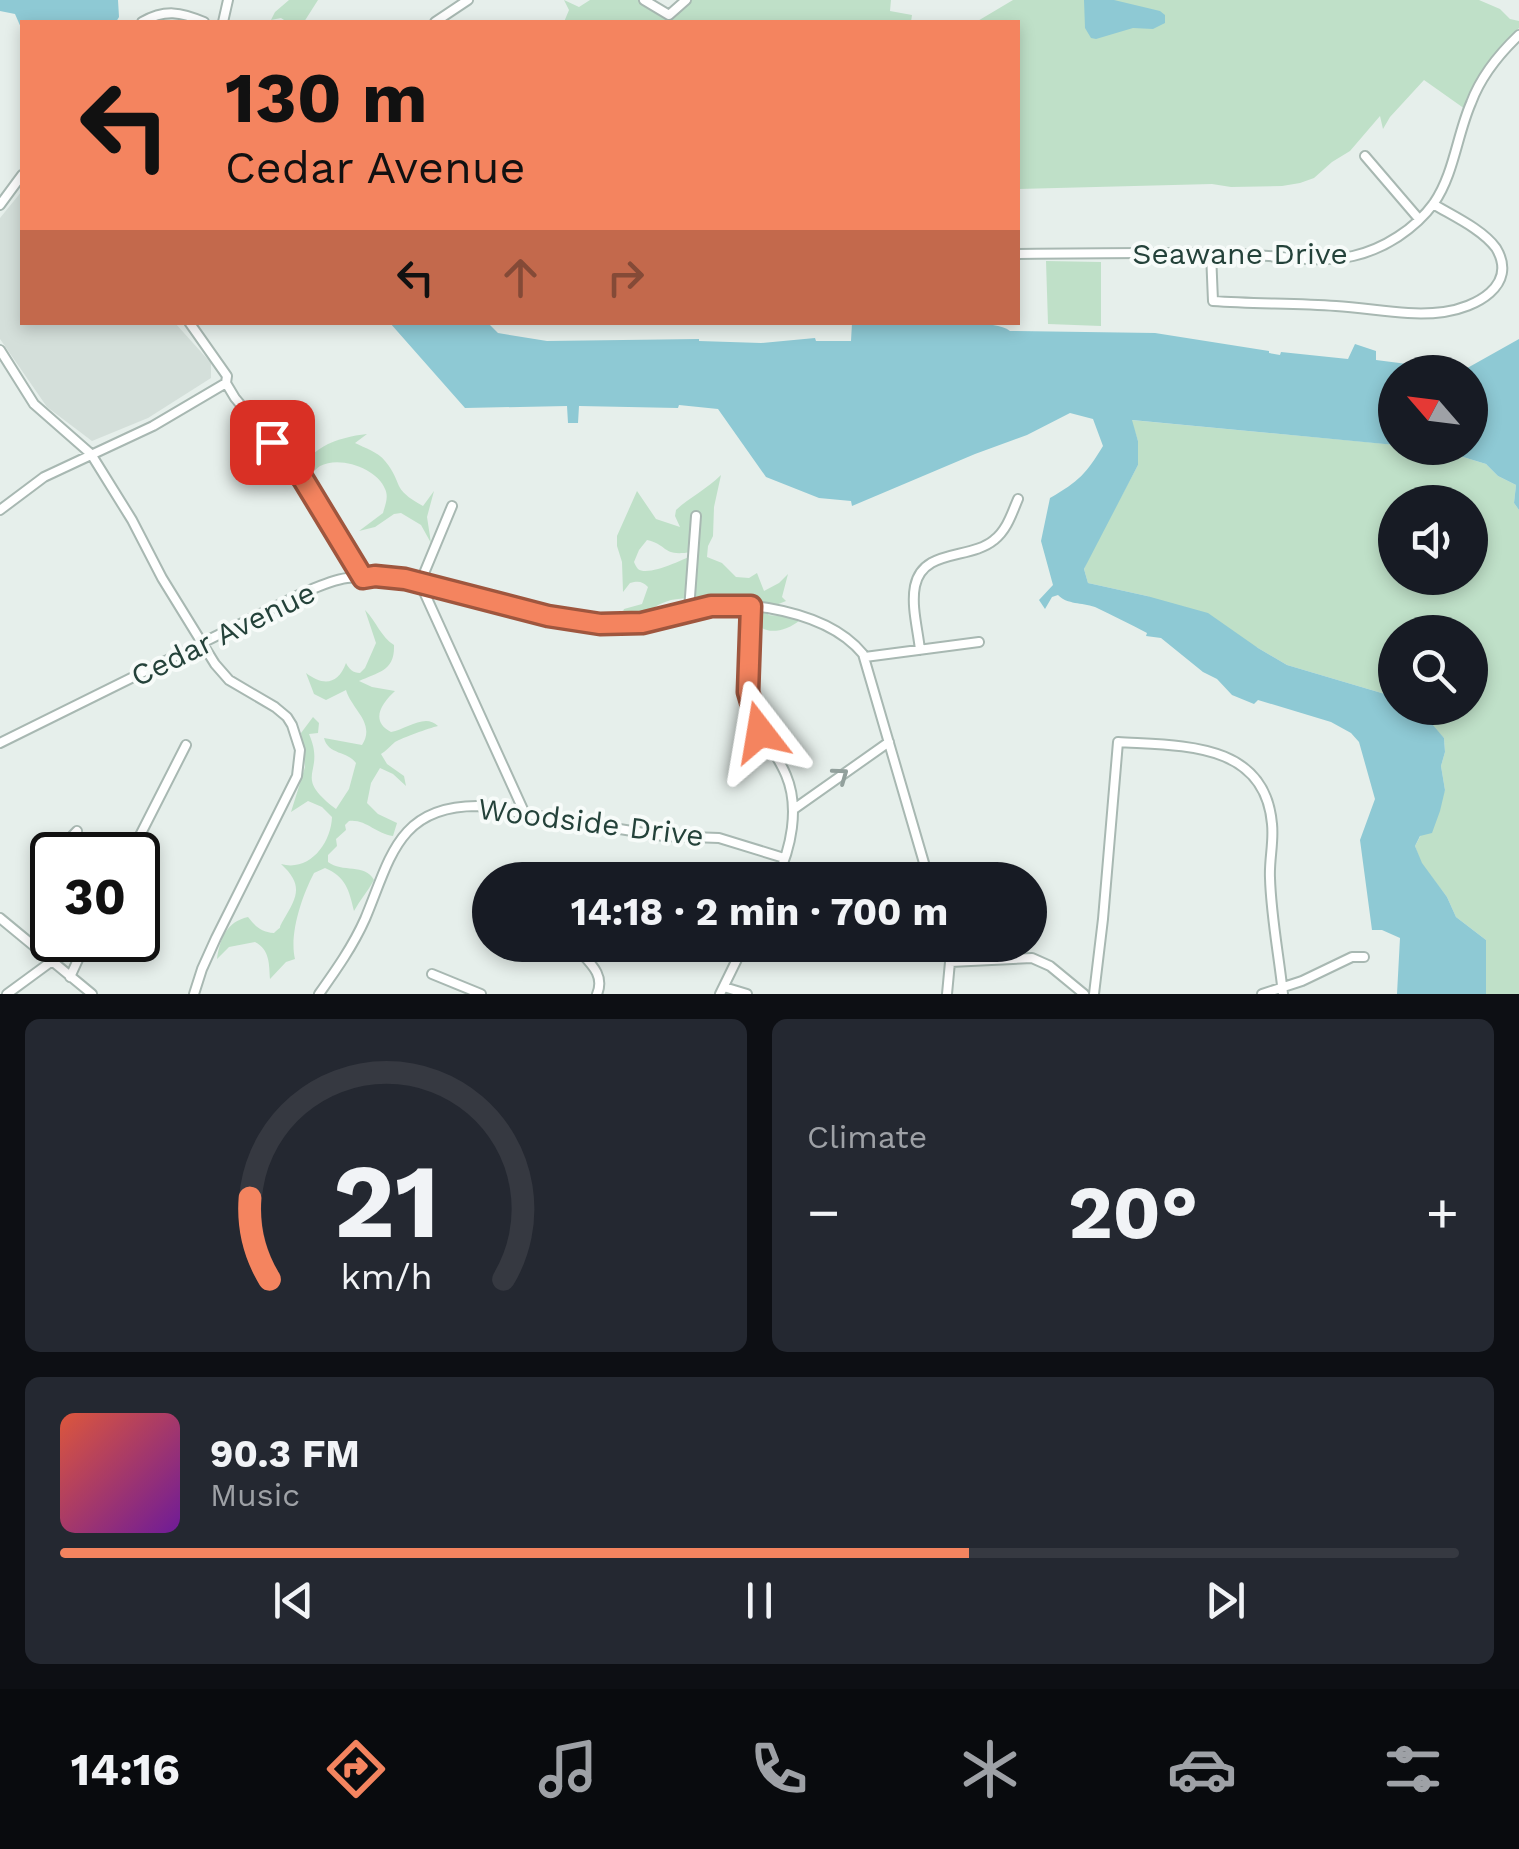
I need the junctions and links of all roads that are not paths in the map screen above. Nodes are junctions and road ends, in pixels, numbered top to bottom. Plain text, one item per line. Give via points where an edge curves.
1 (168, 0) edge
2 (468, 0) edge
3 (644, 0) edge
4 (686, 0) edge
5 (167, 12) junction
6 (146, 20) edge
7 (199, 20) edge
8 (438, 20) edge
9 (1519, 35) edge
10 (1365, 156) dead end
11 (20, 179) edge
12 (1433, 204) junction
13 (0, 205) edge
14 (1419, 218) junction
15 (1210, 253) junction
16 (1020, 254) edge
17 (192, 325) edge
18 (0, 350) edge
19 (226, 383) junction
20 (91, 454) junction
21 (1018, 499) dead end
22 (452, 506) dead end
23 (0, 510) edge
24 (696, 516) dead end
25 (363, 578) junction
26 (420, 583) junction
27 (751, 606) junction
28 (689, 610) junction
29 (979, 642) dead end
30 (201, 644) junction
31 (920, 650) junction
32 (865, 657) junction
33 (0, 742) edge
34 (889, 742) junction
35 (186, 745) dead end
36 (794, 809) junction
37 (525, 814) junction
38 (142, 832) edge
39 (784, 858) junction
40 (783, 862) edge
41 (924, 862) edge
42 (0, 918) edge
43 (30, 943) edge
44 (1364, 956) dead end
45 (52, 962) joint
46 (77, 962) edge
47 (588, 962) edge
48 (736, 962) edge
49 (950, 962) edge
50 (1041, 962) edge
51 (432, 974) dead end
52 (70, 976) junction
53 (722, 991) edge
54 (1283, 991) edge
55 (7, 994) edge
56 (92, 994) edge
57 (194, 994) edge
58 (320, 994) edge
59 (481, 994) edge
60 (597, 994) edge
61 (747, 994) edge
62 (947, 994) edge
63 (1084, 994) edge
64 (1094, 994) edge
65 (1262, 994) edge

1 - 5 street
2 - 8 street
3 - 4 street via 669,15
5 - 6 street
5 - 7 street
9 - 12 street, Seawane Drive via 1481,80
10 - 14 street
11 - 13 street
12 - 14 street, Seawane Drive
12 - 15 street via 1482,235 1500,259 1498,285 1461,308 1414,314 1213,301
14 - 15 street, Seawane Drive via 1400,236 1352,256
15 - 16 street, Seawane Drive
17 - 19 street
18 - 20 street via 34,404
19 - 20 street
19 - 25 street via 303,479
20 - 23 street via 44,477
20 - 30 street
21 - 31 street via 989,544 926,566 914,594
22 - 26 street
24 - 28 street
25 - 26 street, Cedar Avenue
25 - 30 street, Cedar Avenue via 318,586
26 - 28 street, Cedar Avenue via 600,624 642,623
26 - 37 street
27 - 28 street, Cedar Avenue
27 - 32 street, Cedar Avenue via 824,624
27 - 36 street via 752,708 787,776
29 - 31 street
30 - 33 street, Cedar Avenue
30 - 57 street via 230,680 287,717 300,762
31 - 32 street
32 - 34 street
36 -> 34 street
34 - 41 street
35 - 38 street
36 - 39 street
37 - 39 street, Woodside Drive via 719,838
37 - 58 street, Woodside Drive via 460,806 414,826 394,848 354,942
39 - 40 street
42 - 43 street
44 - 54 street
45 - 52 street
45 - 55 street
46 - 52 street
47 - 60 street via 599,975
48 - 53 street
49 - 62 street
50 - 63 street
51 - 59 street
52 - 56 street
53 - 61 street
54 - 64 street via 1270,882 1272,821 1257,782 1217,752 1118,742
54 - 65 street

